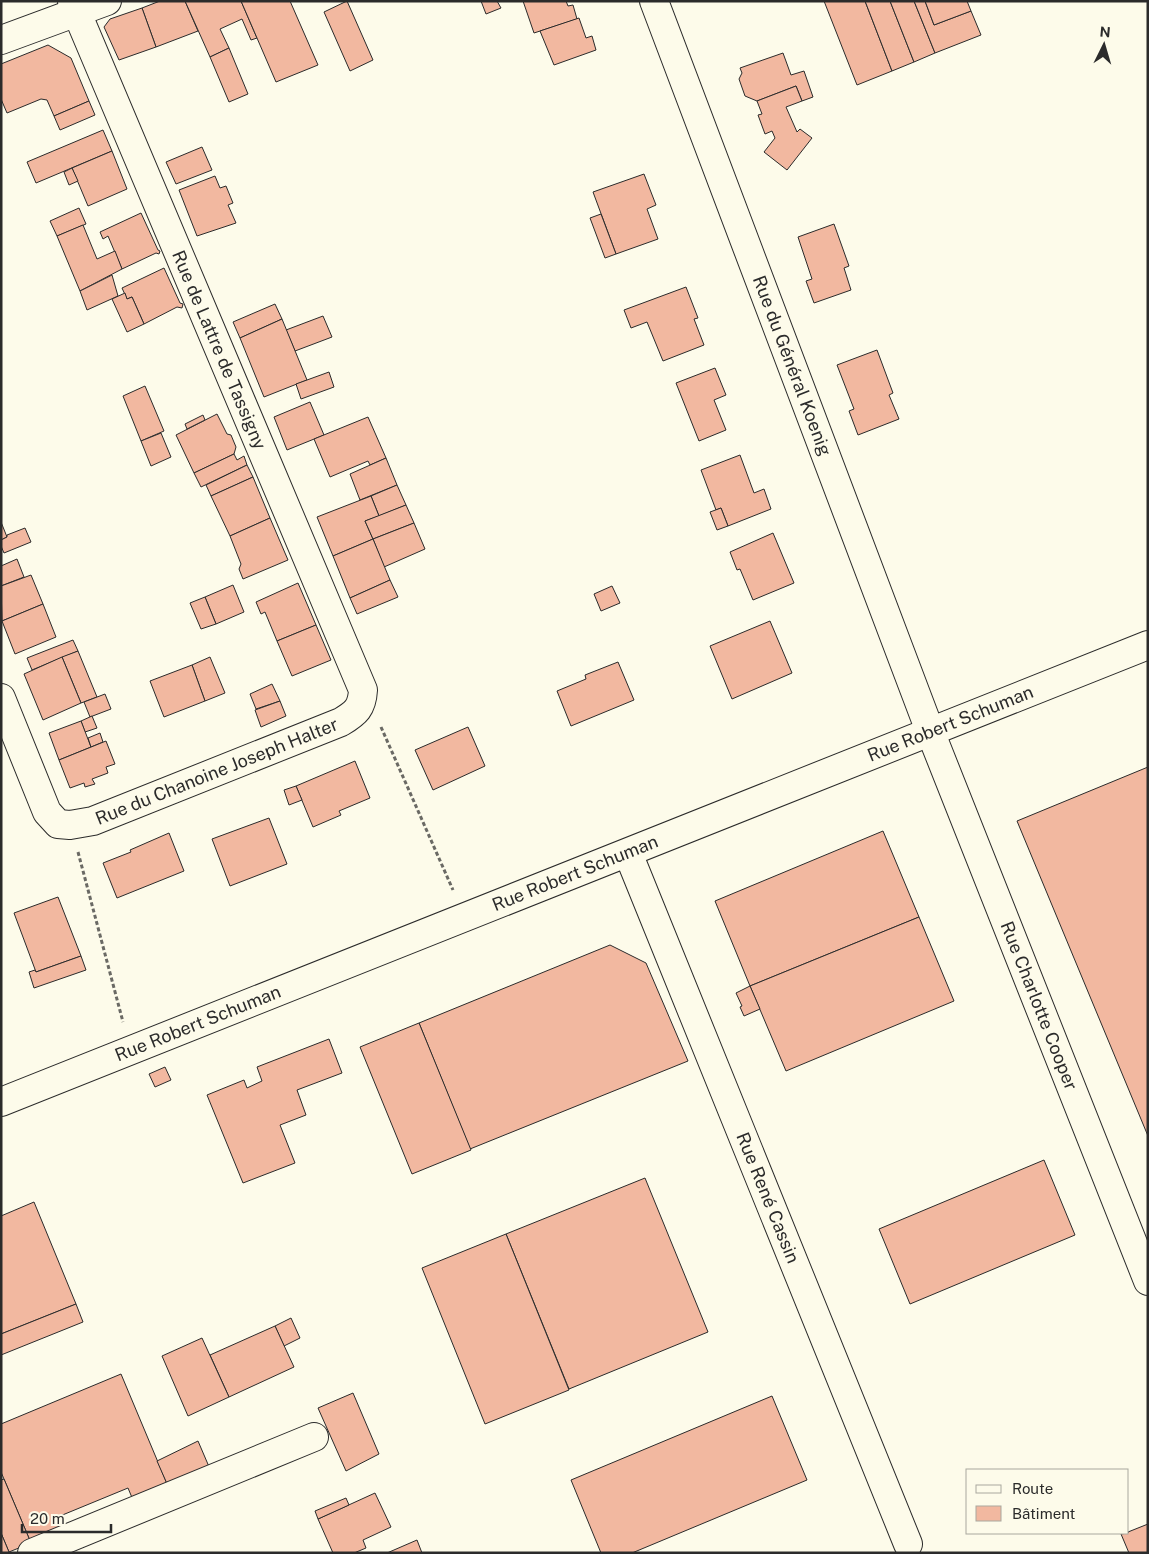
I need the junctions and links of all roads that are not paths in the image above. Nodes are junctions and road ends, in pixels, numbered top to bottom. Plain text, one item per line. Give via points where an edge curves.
1 (107, 1) edge
2 (654, 1) edge
3 (74, 7) edge
4 (1, 40) edge
5 (1148, 645) edge
6 (1, 698) edge
7 (362, 699) joint
8 (930, 731) junction
9 (628, 853) junction
10 (1, 1102) edge
11 (1148, 1281) edge
12 (314, 1437) dead end
13 (908, 1544) dead end
14 (32, 1553) edge

1 - 3 street
2 - 8 street, Rue du Général Koenig
3 - 4 street
3 - 7 street, Rue de Lattre de Tassigny via 363,690
5 - 8 street, Rue Robert Schuman
6 - 7 street, Rue du Chanoine Joseph Halter via 47,812 64,824 93,821 341,722 356,713
8 - 9 street, Rue Robert Schuman
8 - 11 street, Rue Charlotte Cooper
9 - 10 street, Rue Robert Schuman
9 - 13 street, Rue René Cassin
12 - 14 street

